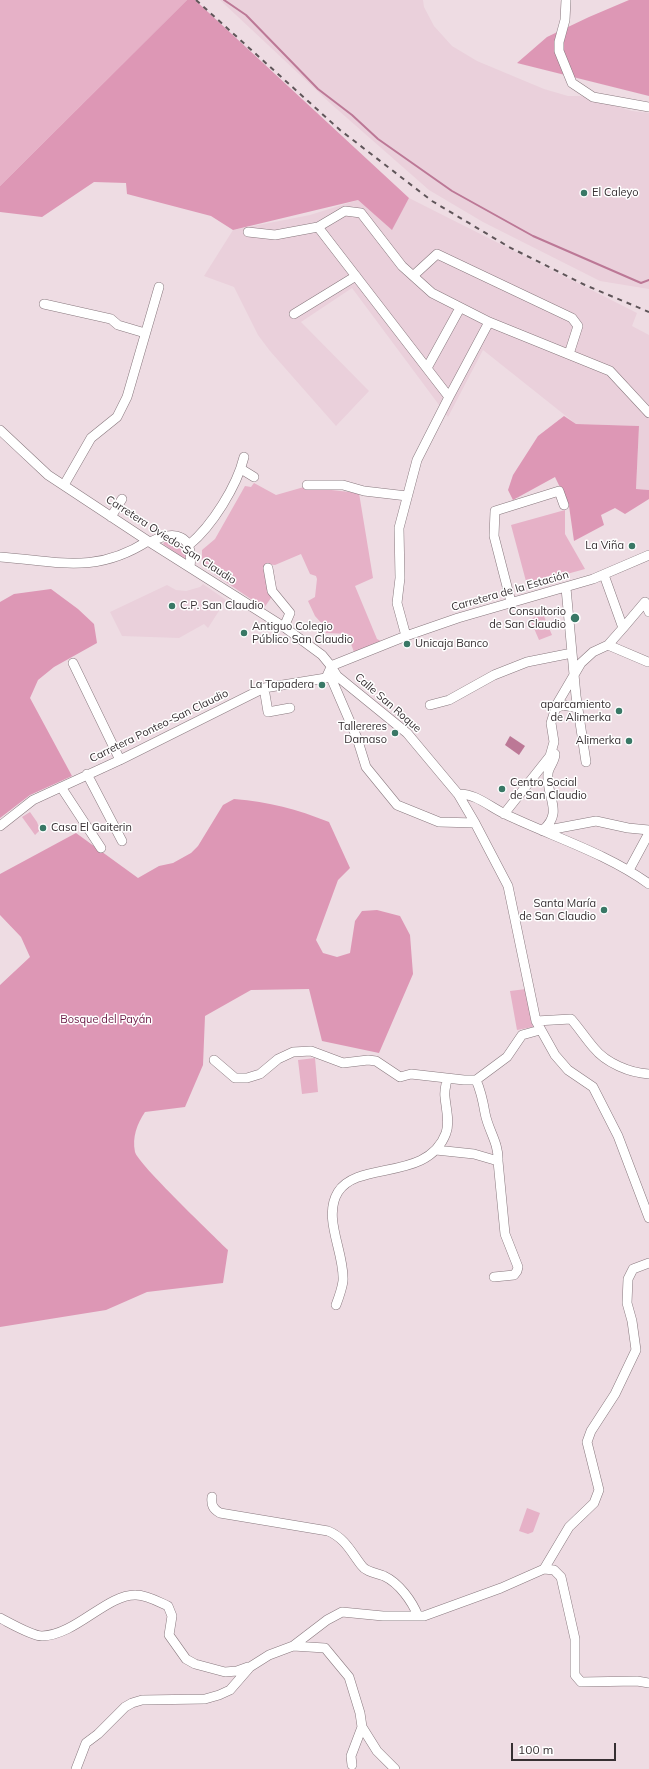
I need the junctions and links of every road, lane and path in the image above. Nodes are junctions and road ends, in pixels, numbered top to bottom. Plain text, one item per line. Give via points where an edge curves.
1 (566, 0) edge
2 (649, 108) edge
3 (318, 227) junction
4 (248, 232) dead end
5 (356, 276) junction
6 (413, 276) junction
7 (159, 286) dead end
8 (44, 304) dead end
9 (460, 308) junction
10 (294, 314) dead end
11 (489, 322) junction
12 (145, 334) junction
13 (569, 354) junction
14 (427, 368) junction
15 (450, 397) junction
16 (649, 413) edge
17 (0, 430) edge
18 (244, 457) dead end
19 (241, 469) junction
20 (254, 477) dead end
21 (64, 485) junction
22 (307, 485) dead end
23 (407, 496) junction
24 (122, 499) dead end
25 (564, 505) dead end
26 (111, 517) junction
27 (149, 542) junction
28 (189, 545) junction
29 (649, 555) edge
30 (0, 557) edge
31 (190, 567) junction
32 (268, 568) dead end
33 (604, 575) junction
34 (566, 588) junction
35 (511, 602) junction
36 (649, 612) edge
37 (284, 627) junction
38 (623, 628) junction
39 (406, 636) junction
40 (608, 645) junction
41 (572, 653) junction
42 (648, 662) dead end
43 (73, 663) dead end
44 (331, 667) junction
45 (575, 674) junction
46 (264, 688) junction
47 (564, 692) junction
48 (576, 696) junction
49 (430, 705) dead end
50 (290, 708) dead end
51 (556, 708) junction
52 (578, 708) junction
53 (554, 742) junction
54 (120, 760) junction
55 (586, 762) dead end
56 (86, 774) junction
57 (61, 787) junction
58 (458, 794) junction
59 (504, 814) junction
60 (475, 823) junction
61 (0, 826) edge
62 (649, 830) edge
63 (543, 831) junction
64 (649, 833) edge
65 (122, 841) dead end
66 (101, 848) dead end
67 (629, 870) junction
68 (649, 884) edge
69 (538, 1026) junction
70 (214, 1060) dead end
71 (649, 1074) edge
72 (447, 1079) junction
73 (476, 1080) junction
74 (436, 1150) junction
75 (498, 1161) junction
76 (649, 1218) edge
77 (649, 1263) edge
78 (494, 1276) dead end
79 (336, 1305) dead end
80 (212, 1497) dead end
81 (544, 1569) junction
82 (418, 1616) junction
83 (0, 1618) edge
84 (293, 1646) junction
85 (250, 1666) junction
86 (649, 1683) edge
87 (362, 1727) junction
88 (352, 1765) dead end
89 (76, 1769) edge
90 (395, 1769) edge

1 - 2 street via 559,51 572,83 593,97
3 - 4 street via 275,235
3 - 5 street
3 - 6 street via 345,211 361,213 402,266
5 - 10 street
5 - 14 street
6 - 9 street via 432,293
6 - 13 street via 436,254 572,318 578,326
7 - 12 street
8 - 12 street via 112,319 118,325
9 - 11 street
9 - 14 street
11 - 13 street
11 - 15 street
12 - 21 street via 127,397 117,417 91,438
13 - 16 street via 610,371
14 - 15 street
15 - 23 street via 417,460
17 - 21 street, Carretera Oviedo-San Claudio via 48,474
18 - 19 street
19 - 20 street
19 - 28 street via 208,528
21 - 26 street, Carretera Oviedo-San Claudio
22 - 23 street via 343,485 364,491
23 - 39 street via 399,528 400,578 397,603
24 - 26 street
25 - 35 street via 559,491 496,511 494,536
26 - 27 street, Carretera Oviedo-San Claudio
27 - 28 street via 173,535 180,537
27 - 30 street via 102,562 68,564
27 - 31 street, Carretera Oviedo-San Claudio
28 - 31 street via 192,556
29 - 33 street, Carretera de la Estación
31 - 37 street, Carretera Oviedo-San Claudio
32 - 37 street via 272,590 290,613
33 - 34 street, Carretera de la Estación
33 - 38 street
34 - 35 street, Carretera de la Estación
34 - 41 street
35 - 39 street, Carretera de la Estación
36 - 38 street via 644,602
37 - 44 street, Carretera Oviedo-San Claudio via 313,648
38 - 40 street
39 - 44 street, Carretera de la Estación
40 - 42 street
40 - 45 street via 592,652
41 - 45 street
41 - 49 street via 527,662 494,675 449,700
43 - 54 street
44 - 46 street, Carretera Ponteo-San Claudio via 326,678
44 - 58 street, Calle San Roque via 337,676 407,733
44 - 60 street via 332,680 357,738 366,767 397,805 439,822
45 - 47 street
45 - 48 street
46 - 50 street via 268,712
46 - 54 street, Carretera Ponteo-San Claudio
47 - 48 street via 572,692
47 - 51 street
48 - 51 street via 567,698
48 - 52 street
51 - 52 street via 564,705
51 - 53 street via 551,723
52 - 55 street
53 - 59 street via 550,756
53 - 63 street via 555,758 547,777 554,813 551,823
54 - 56 street, Carretera Ponteo-San Claudio
56 - 57 street, Carretera Ponteo-San Claudio
56 - 65 street
57 - 61 street, Carretera Ponteo-San Claudio via 33,800
57 - 66 street
58 - 59 street via 466,794
58 - 60 street, Calle San Roque
59 - 63 street
60 - 69 street, Calle San Roque via 508,886
62 - 63 street via 596,821
63 - 67 street
64 - 67 street
67 - 68 street
69 - 71 street via 570,1019 594,1049 614,1063 636,1073
69 - 73 street via 522,1036 507,1057
69 - 76 street, Calle San Roque via 555,1055 568,1070 593,1087 618,1136
70 - 72 street via 235,1078 246,1078 260,1074 278,1059 292,1052 311,1051 343,1063 376,1061 400,1077 411,1074
72 - 73 street
72 - 74 street via 444,1095 448,1126 442,1143
73 - 75 street via 498,1150
74 - 75 street via 479,1155
74 - 79 street via 402,1167 357,1177 338,1191 334,1201 333,1218 343,1282
75 - 78 street via 505,1234 518,1267 514,1275
77 - 81 street via 633,1269 626,1289 636,1350 615,1394 587,1442 599,1490 594,1504 569,1527
80 - 82 street via 212,1505 220,1513 334,1534 350,1548 362,1567 386,1577 404,1594 413,1604
81 - 82 street via 445,1609
81 - 86 street via 554,1570 561,1577 575,1638 577,1679 581,1682
82 - 84 street via 342,1612
83 - 85 street via 41,1636 75,1625 125,1596 137,1595 168,1606 172,1616 168,1635 186,1659 194,1664 225,1672
84 - 85 street
84 - 87 street via 318,1646 328,1651 353,1684
85 - 89 street via 230,1690 219,1695 188,1700 132,1702 86,1743
87 - 88 street via 351,1756
87 - 90 street via 377,1751

